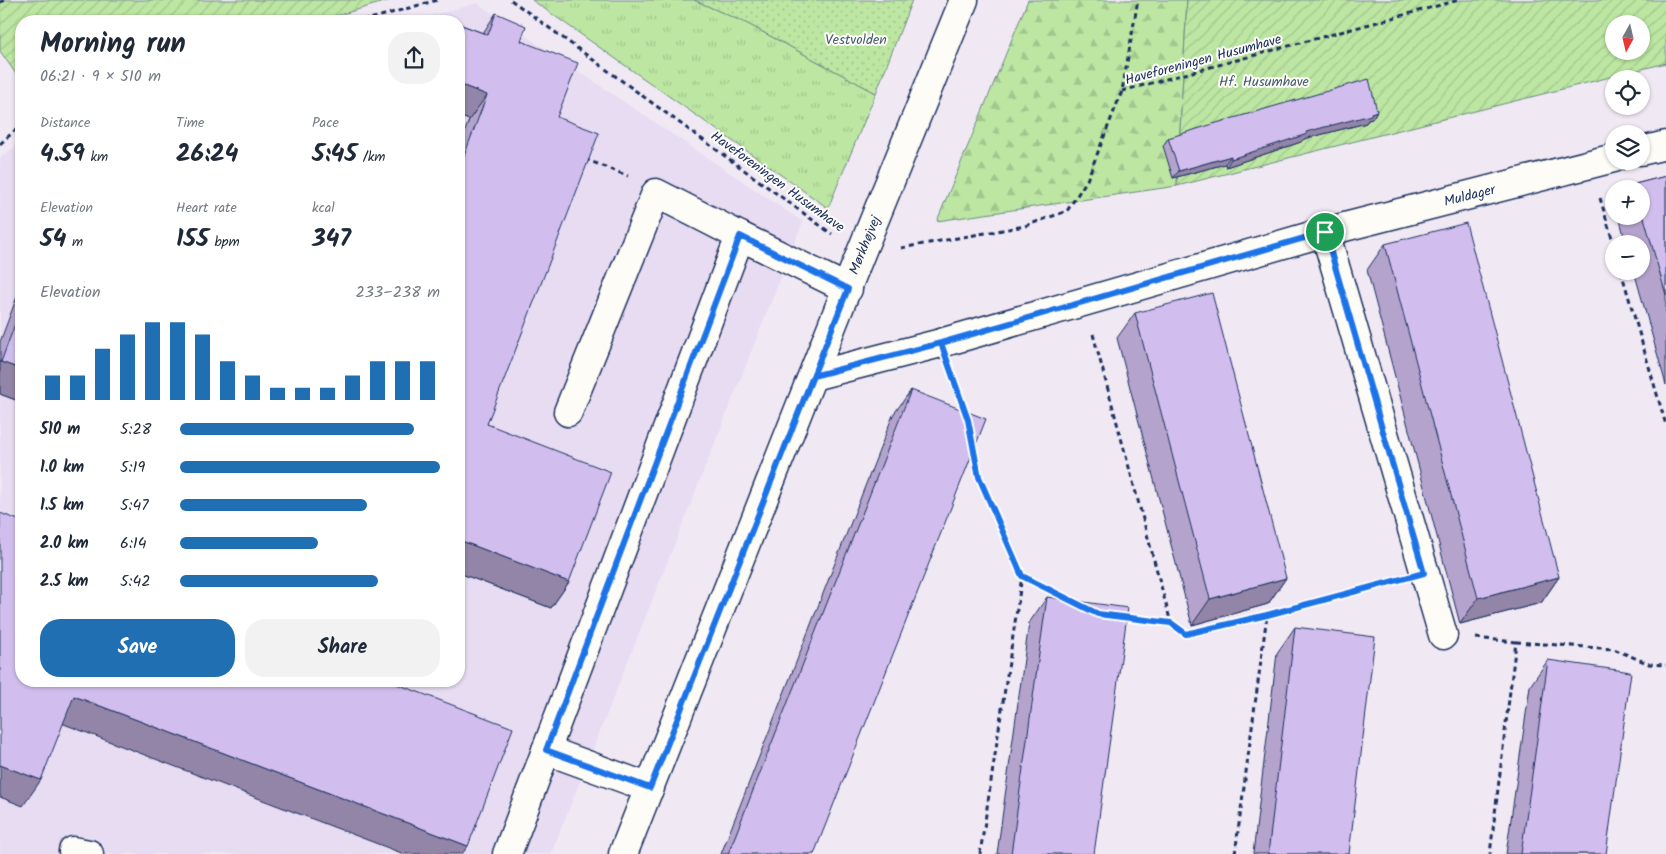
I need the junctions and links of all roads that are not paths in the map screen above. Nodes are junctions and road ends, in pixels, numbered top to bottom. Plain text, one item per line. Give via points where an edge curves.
1 (964, 0) edge
2 (1666, 145) edge
3 (1650, 149) edge
4 (1602, 161) edge
5 (1325, 232) junction
6 (740, 236) junction
7 (848, 289) junction
8 (813, 376) junction
9 (568, 412) dead end
10 (1443, 635) road end
11 (546, 750) junction
12 (650, 788) junction
13 (507, 854) edge
14 (623, 854) edge

1 - 7 street, Mørkhøjvej
2 - 3 street
4 - 5 street, Muldager
5 - 8 street, Muldager via 941,343
5 - 10 street
6 - 7 street
6 - 9 street via 656,193
6 - 11 street
7 - 8 street, Mørkhøjvej
8 - 12 street, Mørkhøjvej
11 - 12 street
11 - 13 street
12 - 14 street, Mørkhøjvej

